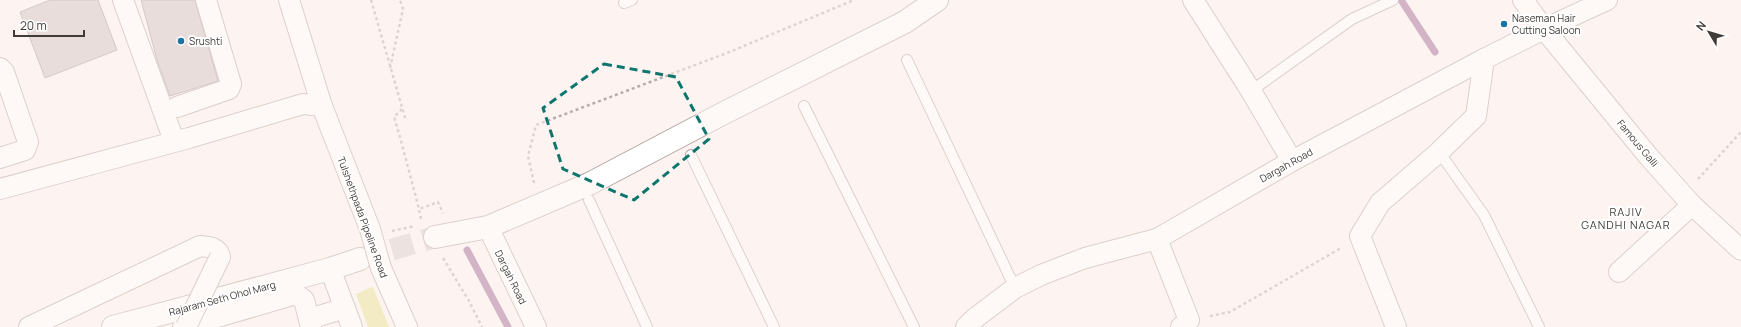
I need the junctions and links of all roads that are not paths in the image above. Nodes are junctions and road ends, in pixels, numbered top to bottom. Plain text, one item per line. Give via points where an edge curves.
1 (124, 0) edge
2 (206, 0) edge
3 (289, 0) edge
4 (937, 0) edge
5 (1193, 0) edge
6 (1393, 0) edge
7 (1523, 0) edge
8 (1607, 0) edge
9 (1544, 29) junction
10 (1484, 59) junction
11 (907, 60) dead end
12 (0, 68) edge
13 (1252, 92) junction
14 (322, 106) junction
15 (804, 106) dead end
16 (177, 107) dead end
17 (174, 141) junction
18 (1439, 152) junction
19 (691, 155) dead end
20 (0, 158) edge
21 (1292, 161) junction
22 (0, 188) edge
23 (589, 200) dead end
24 (1688, 200) junction
25 (488, 227) junction
26 (435, 237) tunnel mouth
27 (1157, 239) junction
28 (1741, 250) edge
29 (360, 259) tunnel mouth
30 (330, 269) junction
31 (1619, 272) dead end
32 (1016, 288) junction
33 (345, 308) junction
34 (310, 323) edge
35 (1185, 324) edge
36 (29, 327) edge
37 (113, 327) edge
38 (184, 327) edge
39 (352, 327) edge
40 (407, 327) edge
41 (536, 327) edge
42 (647, 327) edge
43 (774, 327) edge
44 (914, 327) edge
45 (966, 327) edge
46 (1396, 327) edge
47 (1539, 327) edge

1 - 17 street
2 - 16 street via 231,84 229,89
3 - 14 street, Tulshethpada Pipeline Road
4 - 25 street via 905,22 589,184
5 - 13 street
6 - 13 lane via 1352,19
7 - 9 street, Famous Galli
8 - 9 street, Dargah Road
9 - 10 street, Dargah Road
9 - 24 street, Famous Galli via 1649,157
10 - 18 street via 1476,116
10 - 21 street, Dargah Road
11 - 32 lane
12 - 20 street via 4,72 28,142 25,150
13 - 21 street
14 - 17 street via 303,104
14 - 40 street, Tulshethpada Pipeline Road, bridge via 370,229 381,268
15 - 44 lane
17 - 22 street
18 - 46 street via 1380,203 1360,236
18 - 47 lane via 1484,215
19 - 43 lane
21 - 27 street, Dargah Road
23 - 42 lane
24 - 28 street, Famous Galli
24 - 31 street
25 - 26 street
25 - 41 street, Dargah Road
27 - 32 street, Dargah Road via 1084,258
27 - 35 street
29 - 30 street, Rajaram Seth Ohol Marg
30 - 33 street
30 - 37 street, Rajaram Seth Ohol Marg
32 - 45 street, Dargah Road
33 - 34 street
33 - 39 street
34 - 38 street via 304,300 296,294
36 - 38 street, bridge via 200,246 216,249 220,257

